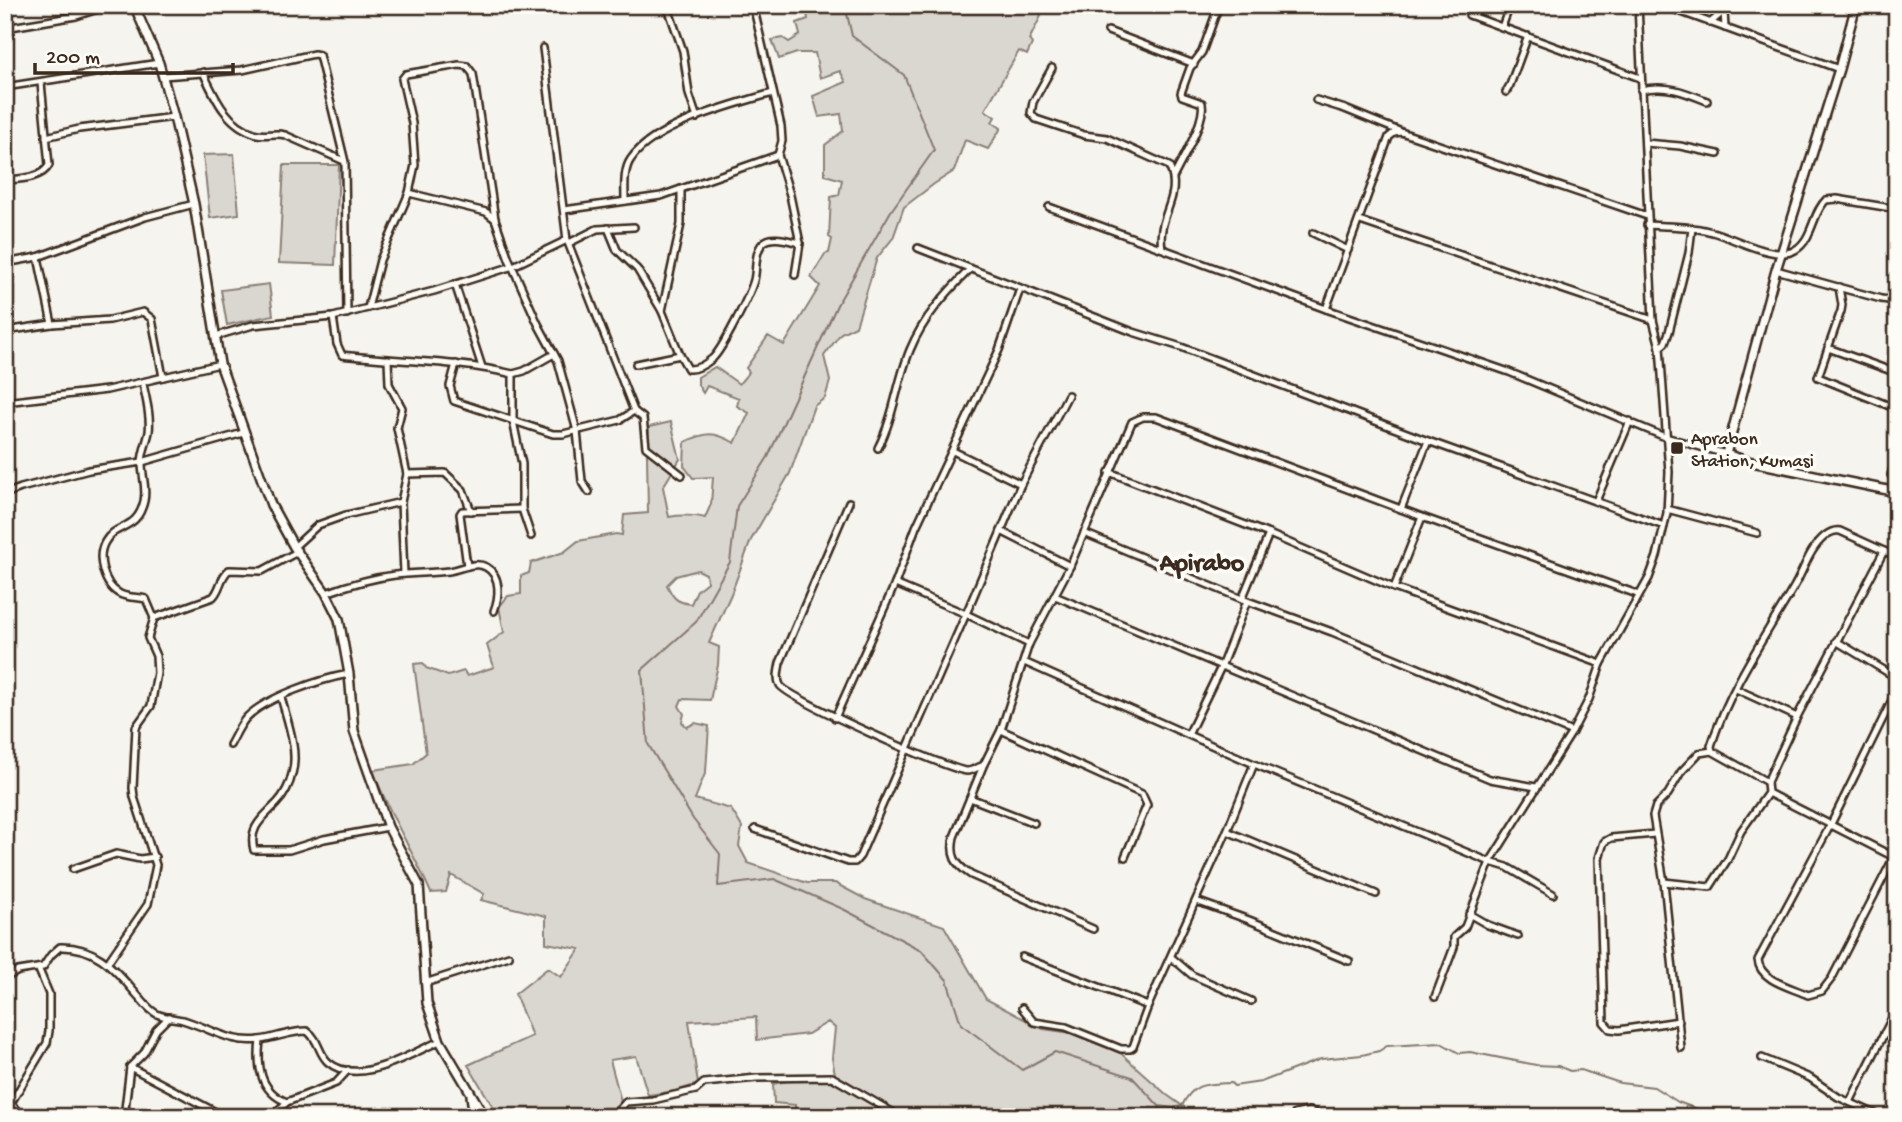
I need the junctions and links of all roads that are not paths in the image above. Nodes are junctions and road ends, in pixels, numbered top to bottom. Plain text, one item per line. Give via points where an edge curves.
1 (110, 5) edge
2 (134, 5) edge
3 (667, 5) edge
4 (753, 5) edge
5 (1219, 5) edge
6 (1510, 5) edge
7 (1637, 5) edge
8 (1662, 5) edge
9 (1856, 5) edge
10 (1725, 8) edge
11 (1469, 15) dead end
12 (1710, 23) junction
13 (1502, 27) junction
14 (5, 28) edge
15 (1726, 28) junction
16 (1108, 31) dead end
17 (1528, 36) junction
18 (543, 48) dead end
19 (159, 63) junction
20 (1194, 64) junction
21 (1052, 68) dead end
22 (1839, 69) junction
23 (203, 72) junction
24 (163, 76) junction
25 (1640, 78) junction
26 (41, 83) junction
27 (5, 87) edge
28 (1642, 90) junction
29 (1506, 92) dead end
30 (773, 93) junction
31 (1316, 100) dead end
32 (1707, 101) dead end
33 (174, 117) junction
34 (697, 118) junction
35 (1401, 132) junction
36 (46, 137) junction
37 (1645, 143) junction
38 (1718, 154) dead end
39 (778, 155) junction
40 (345, 162) junction
41 (1174, 176) junction
42 (5, 180) edge
43 (681, 189) junction
44 (409, 193) junction
45 (625, 201) junction
46 (194, 204) junction
47 (1049, 207) dead end
48 (1897, 209) edge
49 (564, 210) junction
50 (1647, 216) junction
51 (495, 219) junction
52 (1360, 221) junction
53 (1647, 225) junction
54 (634, 227) dead end
55 (608, 228) junction
56 (1692, 228) junction
57 (1313, 233) dead end
58 (568, 241) junction
59 (800, 243) junction
60 (918, 248) dead end
61 (1163, 248) junction
62 (1348, 250) junction
63 (1781, 254) junction
64 (38, 257) junction
65 (5, 263) edge
66 (513, 266) junction
67 (971, 269) junction
68 (1776, 270) junction
69 (795, 275) dead end
70 (454, 284) junction
71 (1839, 287) junction
72 (1020, 289) junction
73 (1897, 301) edge
74 (368, 308) junction
75 (1326, 309) junction
76 (662, 311) junction
77 (346, 314) junction
78 (333, 317) junction
79 (1653, 320) junction
80 (52, 324) junction
81 (5, 331) edge
82 (216, 336) junction
83 (1660, 347) junction
84 (1828, 348) junction
85 (554, 354) junction
86 (680, 355) junction
87 (388, 359) junction
88 (456, 364) junction
89 (636, 364) dead end
90 (220, 365) junction
91 (482, 367) junction
92 (513, 373) junction
93 (1897, 373) edge
94 (163, 377) junction
95 (143, 384) junction
96 (1068, 395) dead end
97 (5, 402) edge
98 (1897, 409) edge
99 (634, 411) junction
100 (513, 421) junction
101 (1630, 421) junction
102 (577, 431) junction
103 (243, 433) junction
104 (1665, 437) junction
105 (1428, 441) junction
106 (878, 448) dead end
107 (953, 452) junction
108 (1726, 454) junction
109 (1897, 456) edge
110 (142, 462) junction
111 (1109, 472) junction
112 (407, 474) junction
113 (682, 475) dead end
114 (1891, 475) dead end
115 (1021, 484) junction
116 (589, 492) dead end
117 (1897, 492) edge
118 (5, 494) edge
119 (1596, 501) junction
120 (401, 502) junction
121 (849, 502) dead end
122 (522, 509) junction
123 (1401, 509) junction
124 (1667, 509) junction
125 (471, 511) junction
126 (1422, 517) junction
127 (1664, 526) junction
128 (1001, 531) junction
129 (1084, 533) junction
130 (1757, 533) dead end
131 (1269, 534) junction
132 (531, 536) dead end
133 (296, 550) junction
134 (1884, 551) junction
135 (1897, 557) edge
136 (467, 566) junction
137 (1070, 566) junction
138 (404, 574) junction
139 (895, 584) junction
140 (1394, 588) junction
141 (326, 593) junction
142 (1637, 594) junction
143 (1055, 596) junction
144 (1244, 600) junction
145 (494, 611) dead end
146 (966, 614) junction
147 (153, 618) junction
148 (1836, 641) junction
149 (1029, 644) junction
150 (1024, 662) junction
151 (1601, 664) junction
152 (1221, 667) junction
153 (349, 674) junction
154 (1897, 678) edge
155 (1736, 689) junction
156 (1897, 690) edge
157 (281, 697) junction
158 (1797, 717) junction
159 (835, 718) junction
160 (1000, 730) junction
161 (1572, 732) junction
162 (1189, 733) junction
163 (230, 745) dead end
164 (906, 748) junction
165 (1712, 751) junction
166 (1254, 764) junction
167 (983, 766) junction
168 (1767, 782) junction
169 (1536, 787) junction
170 (1768, 793) junction
171 (970, 798) junction
172 (1034, 823) dead end
173 (1831, 824) junction
174 (388, 827) junction
175 (755, 829) dead end
176 (1227, 831) junction
177 (1655, 834) junction
178 (1896, 856) edge
179 (155, 857) junction
180 (1125, 857) dead end
181 (1490, 863) junction
182 (73, 869) dead end
183 (1664, 882) junction
184 (1376, 894) dead end
185 (1553, 894) dead end
186 (1196, 901) junction
187 (1469, 914) junction
188 (1093, 929) dead end
189 (1518, 936) dead end
190 (509, 956) dead end
191 (1022, 957) dead end
192 (1171, 957) junction
193 (1349, 961) dead end
194 (108, 962) junction
195 (39, 970) junction
196 (5, 978) edge
197 (425, 983) junction
198 (1435, 998) dead end
199 (1251, 1001) dead end
200 (1148, 1006) junction
201 (1022, 1008) dead end
202 (1897, 1008) edge
203 (169, 1017) junction
204 (1678, 1021) junction
205 (1884, 1033) junction
206 (260, 1040) junction
207 (440, 1041) junction
208 (1897, 1041) edge
209 (1681, 1048) dead end
210 (1762, 1058) dead end
211 (130, 1067) junction
212 (348, 1070) junction
213 (470, 1091) junction
214 (287, 1102) junction
215 (1850, 1102) junction
216 (206, 1108) junction
217 (892, 1112) dead end
218 (1295, 1114) dead end
219 (20, 1117) edge
220 (124, 1117) edge
221 (201, 1117) edge
222 (225, 1117) edge
223 (271, 1117) edge
224 (473, 1117) edge
225 (485, 1117) edge
226 (613, 1117) edge
227 (1329, 1117) edge
228 (1882, 1117) edge

1 - 14 street
2 - 19 street
3 - 34 street via 684,51
4 - 30 street
5 - 20 street
6 - 13 street
7 - 25 street
8 - 12 street
9 - 22 street
10 - 12 street
10 - 15 street
11 - 13 street
12 - 15 street
13 - 17 street
15 - 22 street
16 - 20 street
17 - 25 street
17 - 29 street
18 - 49 street
19 - 24 street
19 - 26 street
20 - 41 street via 1182,96 1204,107
21 - 41 street via 1033,102 1031,113 1036,119 1107,138 1170,166
22 - 63 street
23 - 24 street
23 - 40 street via 215,100 236,124 259,134 285,135
23 - 40 street via 319,55
24 - 33 street
25 - 28 street
26 - 27 street
26 - 36 street
28 - 32 street via 1676,89
28 - 37 street
30 - 34 street
30 - 39 street via 781,126
31 - 35 street
33 - 36 street
33 - 46 street
34 - 45 street via 658,135 629,160
35 - 50 street
35 - 52 street via 1389,137
36 - 42 street via 47,170
37 - 38 street
37 - 50 street
39 - 43 street
39 - 59 street
40 - 77 street
41 - 61 street via 1176,184 1160,234
43 - 45 street
43 - 76 street via 681,224
44 - 51 street via 486,212
44 - 51 street via 415,165 402,79 416,72 467,66 473,74
44 - 74 street via 384,250
45 - 49 street
46 - 64 street
46 - 82 street
47 - 61 street
48 - 63 street via 1826,200 1801,246
49 - 58 street
50 - 53 street
51 - 66 street
52 - 62 street
52 - 79 street
53 - 56 street
53 - 79 street
54 - 55 street
55 - 58 street
55 - 76 street via 617,250 636,269
56 - 63 street
56 - 83 street via 1672,321
57 - 62 street
58 - 66 street
58 - 99 street
59 - 69 street
59 - 86 street via 766,240 760,246 754,282 714,357 693,370
60 - 67 street
61 - 75 street
62 - 75 street
63 - 68 street
64 - 65 street
64 - 80 street
66 - 70 street
66 - 85 street
67 - 72 street
67 - 106 street via 926,319 910,351
68 - 71 street
68 - 108 street
70 - 74 street
70 - 91 street
71 - 73 street
71 - 84 street via 1842,305
72 - 105 street
72 - 107 street via 999,350
74 - 77 street
75 - 101 street via 1509,372
76 - 86 street
77 - 78 street
78 - 82 street via 253,325
78 - 87 street via 342,355
79 - 83 street
80 - 81 street
80 - 94 street via 148,313
82 - 90 street
83 - 104 street
84 - 93 street
84 - 98 street via 1818,377
85 - 92 street
85 - 102 street
86 - 89 street
87 - 88 street
87 - 112 street via 389,384 402,408 397,428
88 - 91 street
88 - 100 street via 450,386 454,401
90 - 94 street
90 - 103 street
91 - 92 street
92 - 100 street
94 - 95 street
95 - 97 street
95 - 110 street via 149,420
96 - 115 street
99 - 102 street via 620,420
99 - 113 street via 643,418 646,447
100 - 102 street via 553,434
100 - 122 street via 522,464
101 - 104 street
101 - 119 street
102 - 116 street via 582,481
103 - 110 street
103 - 133 street via 271,505
104 - 108 street
104 - 124 street
105 - 119 street
105 - 123 street
107 - 115 street
107 - 139 street via 916,527
108 - 117 street
109 - 114 street
110 - 118 street via 89,470
110 - 147 street via 145,491 139,517 104,542 103,568 121,595 146,599
111 - 123 street via 1129,425 1143,417 1156,417
111 - 129 street
111 - 131 street
112 - 120 street
112 - 125 street via 445,473 463,489
115 - 128 street
119 - 127 street
120 - 133 street via 318,525
120 - 138 street
121 - 159 street via 778,675 788,692
122 - 125 street
122 - 132 street
123 - 126 street
124 - 127 street
124 - 130 street
125 - 136 street via 460,514
126 - 140 street
126 - 142 street
127 - 142 street via 1657,556
128 - 137 street
128 - 146 street
129 - 137 street
129 - 144 street
131 - 140 street
131 - 144 street
133 - 141 street
133 - 147 street via 262,571 229,570 213,597
134 - 135 street
134 - 148 street
134 - 155 street via 1840,531 1826,535 1810,554
136 - 138 street
136 - 145 street via 490,570 499,593
137 - 143 street
138 - 141 street
139 - 146 street
139 - 159 street
140 - 151 street
141 - 153 street via 339,619
142 - 151 street
143 - 149 street
143 - 152 street
144 - 152 street
144 - 161 street
146 - 149 street
146 - 164 street
147 - 179 street via 148,638 157,673 151,706 136,727 133,788
148 - 154 street
148 - 158 street
149 - 150 street
150 - 160 street
150 - 162 street
151 - 161 street
152 - 162 street
152 - 169 street via 1490,779
153 - 157 street via 322,679
153 - 174 street via 354,731
155 - 158 street
155 - 165 street via 1715,732
156 - 173 street
157 - 163 street via 257,708
157 - 174 street via 293,771 279,802 256,824 254,849 289,850
158 - 168 street
159 - 164 street
160 - 167 street
160 - 180 street via 1142,794 1147,805
161 - 169 street
162 - 166 street
164 - 167 street via 967,771
164 - 175 street via 855,862
165 - 168 street
165 - 177 street via 1699,753 1656,806
166 - 176 street
166 - 181 street
167 - 171 street
168 - 170 street
169 - 181 street
170 - 173 street
170 - 183 street via 1710,887
171 - 172 street
171 - 188 street via 952,846 959,867
173 - 178 street
173 - 178 street via 1758,960 1765,975 1808,995 1822,991
174 - 197 street via 419,885
176 - 184 street
176 - 186 street
177 - 183 street
177 - 204 street via 1611,838 1604,842 1599,858 1604,1022 1619,1030
179 - 182 street via 116,854
179 - 194 street via 148,904
181 - 185 street via 1507,867
181 - 187 street
183 - 204 street
186 - 192 street
186 - 193 street
187 - 189 street
187 - 198 street via 1465,927 1454,937
190 - 197 street
191 - 200 street
192 - 199 street via 1192,975
192 - 200 street
194 - 195 street via 89,952 60,947
194 - 203 street via 149,1009
195 - 196 street via 18,971
195 - 219 street via 49,995 50,1031 44,1051 11,1103
197 - 207 street
200 - 201 street via 1133,1047 1127,1050 1066,1027 1034,1022
202 - 205 street
203 - 206 street via 241,1041
203 - 211 street
204 - 209 street
205 - 208 street
205 - 215 street
206 - 212 street via 307,1031 325,1060
206 - 214 street via 259,1073
207 - 212 street via 376,1069
207 - 213 street
210 - 215 street via 1810,1078
211 - 216 street
211 - 220 street
212 - 214 street via 336,1083
213 - 224 street
213 - 225 street
214 - 223 street
215 - 228 street
216 - 221 street
216 - 222 street
217 - 226 street via 832,1077 757,1078 704,1083 696,1090 626,1102
218 - 227 street via 1309,1111

